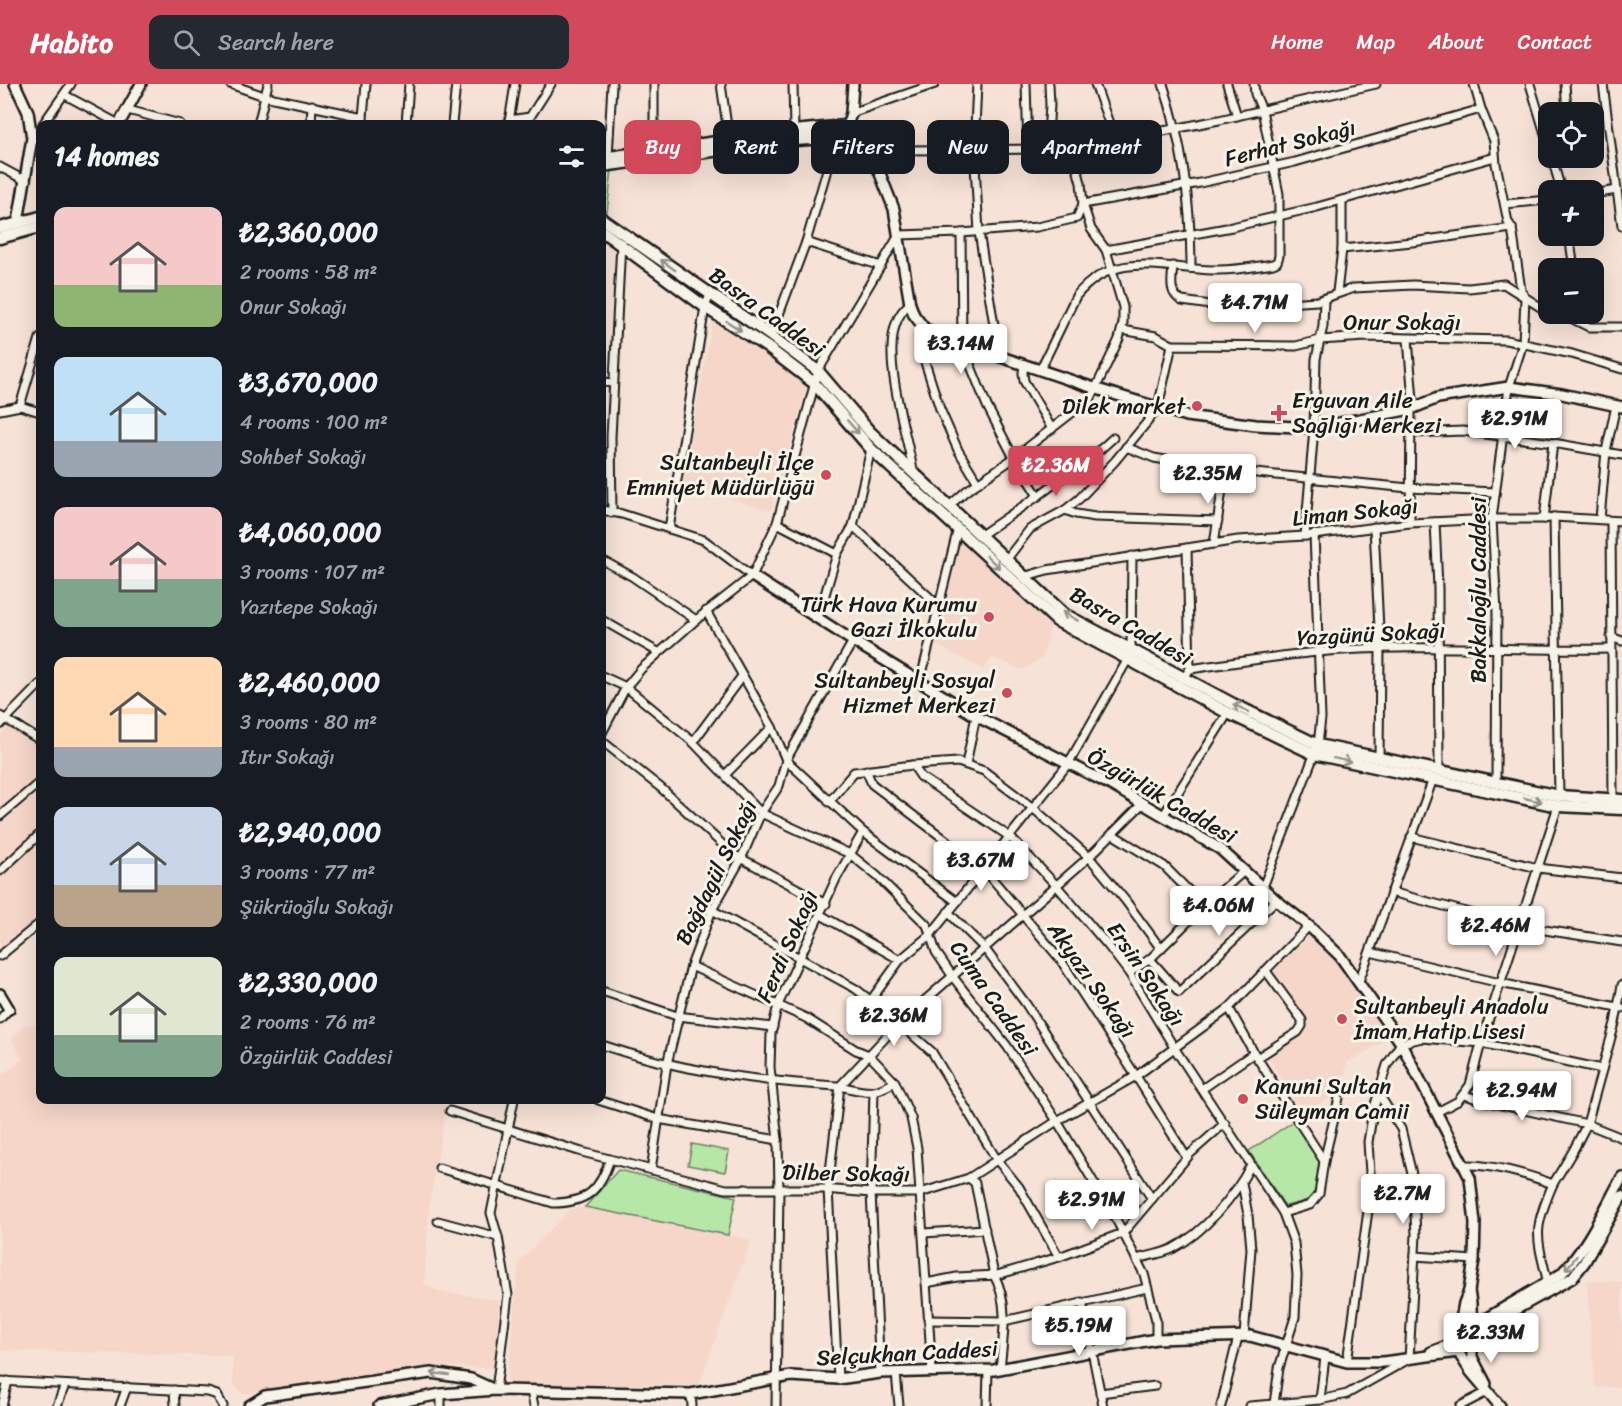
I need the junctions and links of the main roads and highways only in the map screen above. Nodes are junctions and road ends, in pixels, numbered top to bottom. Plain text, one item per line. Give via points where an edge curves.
1 (606, 161) edge
2 (606, 161) edge
3 (36, 218) edge
4 (606, 223) edge
5 (36, 227) edge
6 (0, 228) edge
7 (606, 233) edge
8 (0, 238) edge
9 (623, 239) junction
10 (961, 525) junction
11 (1130, 654) junction
12 (1184, 678) junction
13 (1316, 750) junction
14 (1436, 774) junction
15 (1618, 800) edge
16 (1559, 801) junction
17 (1622, 809) edge

1 - 2 main road via 844,134 794,131
3 - 6 main road
4 - 9 main road, Basra Caddesi
5 - 8 main road
7 - 9 main road, Basra Caddesi
9 -> 10 main road, Basra Caddesi via 705,307 814,383 871,449
10 -> 9 main road, Basra Caddesi via 948,507 870,432 818,371
11 -> 10 main road, Basra Caddesi via 1064,614 981,535
10 -> 11 main road, Basra Caddesi via 1057,621
11 - 12 main road, Basra Caddesi
13 -> 12 main road, Basra Caddesi
12 - 13 main road, Basra Caddesi via 1228,713
13 -> 14 main road, Basra Caddesi
13 - 14 main road, Basra Caddesi via 1379,757
14 -> 16 main road, Basra Caddesi
14 - 16 main road, Basra Caddesi via 1496,782
15 - 16 main road, Basra Caddesi
16 - 17 main road, Basra Caddesi

